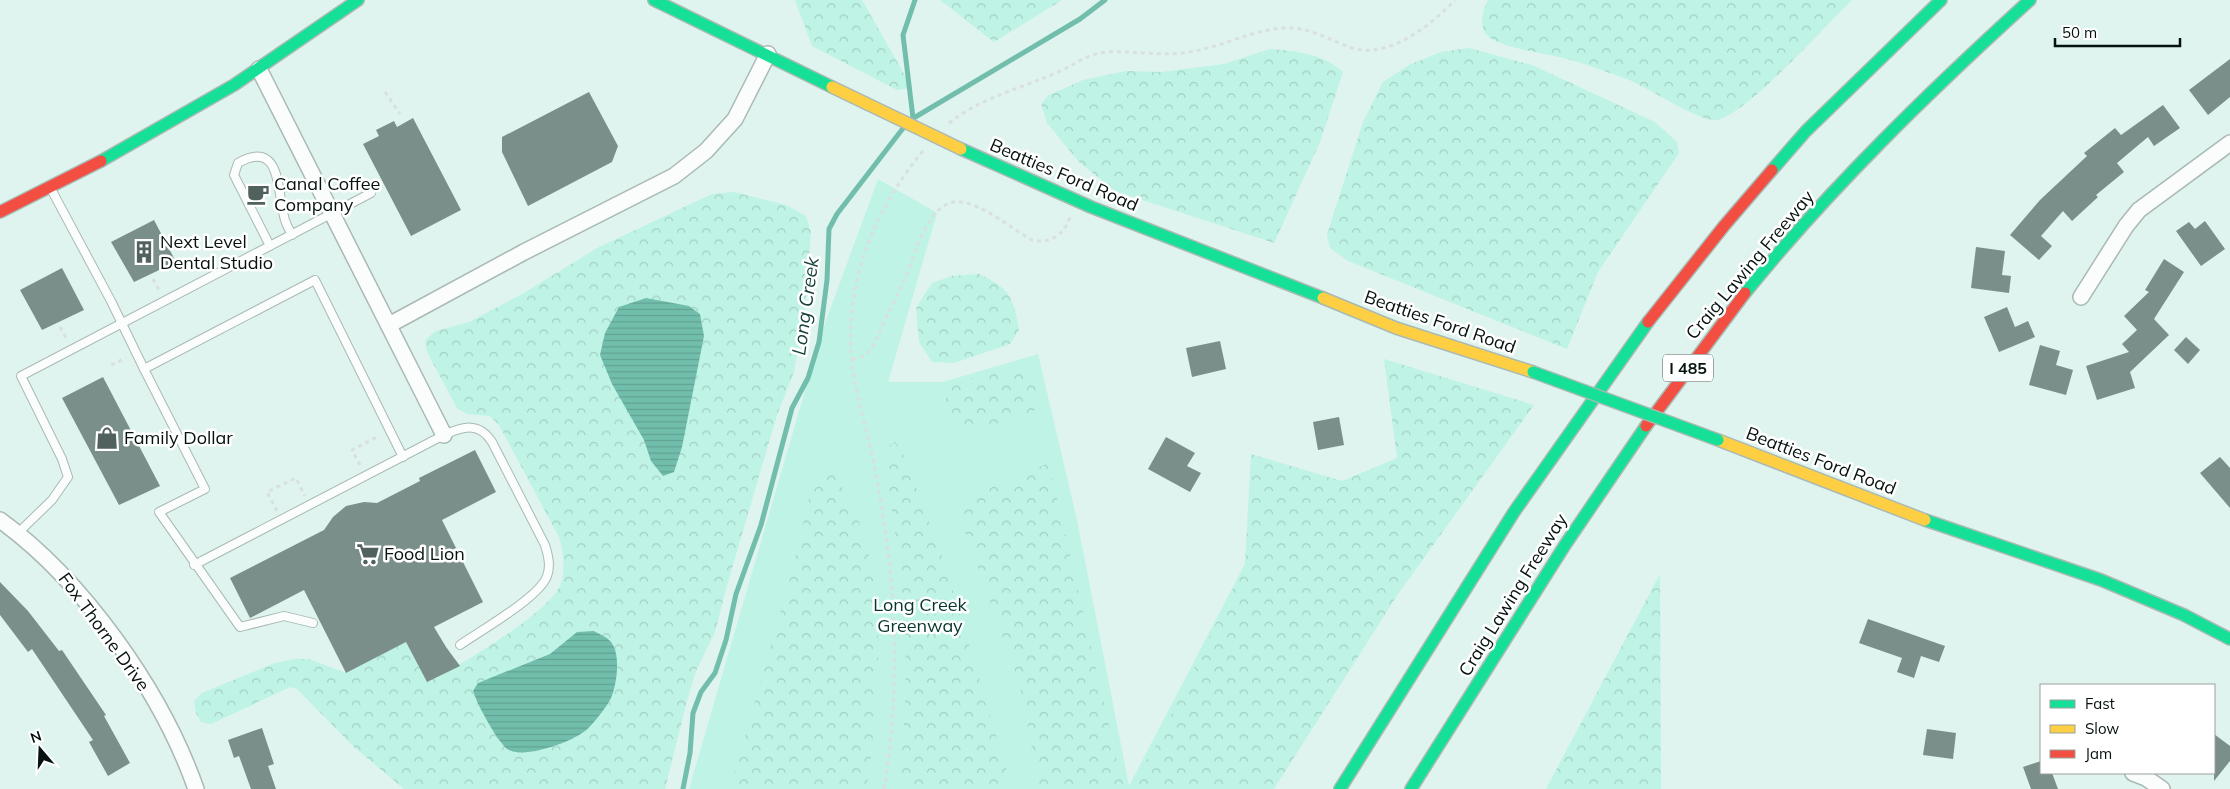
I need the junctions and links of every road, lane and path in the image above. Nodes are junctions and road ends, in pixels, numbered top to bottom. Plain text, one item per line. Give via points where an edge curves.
1 (358, 0) edge
2 (654, 0) edge
3 (1454, 0) edge
4 (1941, 0) edge
5 (2030, 0) edge
6 (768, 54) junction
7 (259, 69) junction
8 (385, 92) dead end
9 (400, 114) dead end
10 (945, 127) dead end
11 (2230, 143) edge
12 (926, 148) dead end
13 (50, 188) junction
14 (371, 193) dead end
15 (1075, 200) junction
16 (0, 212) edge
17 (331, 214) junction
18 (292, 234) junction
19 (270, 246) junction
20 (2081, 296) dead end
21 (122, 324) junction
22 (389, 325) junction
23 (136, 353) junction
24 (852, 359) junction
25 (111, 365) dead end
26 (144, 369) junction
27 (444, 435) junction
28 (403, 457) junction
29 (0, 520) edge
30 (18, 533) junction
31 (194, 565) junction
32 (312, 623) dead end
33 (2230, 639) edge
34 (460, 645) dead end
35 (2136, 774) edge
36 (196, 789) edge
37 (884, 789) edge
38 (1340, 789) edge
39 (1411, 789) edge
40 (2162, 789) edge

1 - 7 main road
2 - 6 main road, Beatties Ford Road
3 - 10 path via 1412,34 1379,49 1351,47 1293,28 1264,31 1186,53 1092,54 1056,73 983,101
4 - 38 main road via 1806,131 1650,319 1514,512
5 - 39 main road, Craig Lawing Freeway / I 485 via 1900,121 1733,308 1605,484
6 - 15 main road, Beatties Ford Road, bridge via 961,149
6 - 22 street via 734,119 706,151 674,176
7 - 13 main road via 192,111
7 - 17 street
8 - 9 path
11 - 20 street via 2139,210
12 - 24 path via 889,200 862,258 852,316
13 - 16 main road
13 - 21 lane
14 - 17 lane
15 - 24 path via 1067,226 1061,234 1039,242 978,207 954,202 939,209 921,236 878,336 868,352
15 - 33 main road, Beatties Ford Road, bridge via 1396,328 1533,372 1947,528 2101,580 2184,615
17 - 18 lane
17 - 22 street
18 - 19 lane
18 - 19 lane via 284,217 279,182 273,167 263,158 250,156 238,163 234,176
19 - 21 lane
21 - 23 lane
21 - 30 lane via 21,376 68,477 52,500
22 - 27 street
23 - 25 path
23 - 26 lane
24 - 37 path via 876,476 892,594 892,691
26 - 28 lane via 315,280
26 - 31 lane via 204,489 159,512
27 - 28 lane
27 - 34 lane via 464,428 486,432 545,545 549,562 547,576 535,594
28 - 31 lane
29 - 30 street, Fox Thorne Drive
30 - 36 street, Fox Thorne Drive via 53,563 115,641 168,725
31 - 32 lane via 240,628 284,616
35 - 40 street

